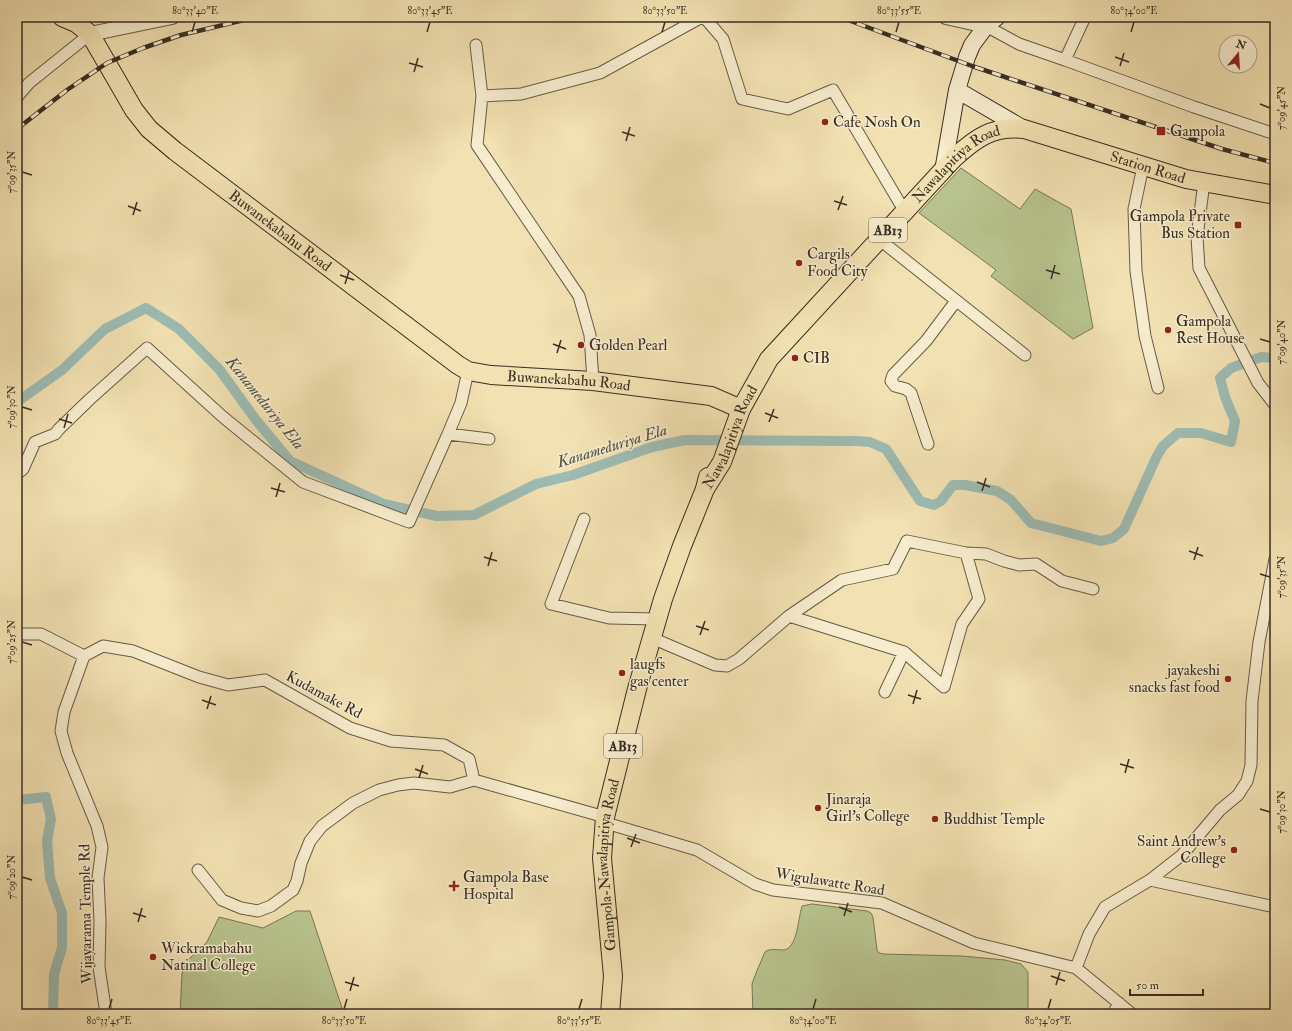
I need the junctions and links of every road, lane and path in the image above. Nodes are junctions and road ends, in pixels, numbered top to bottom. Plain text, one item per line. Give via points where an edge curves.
1 (62, 17) edge
2 (172, 17) edge
3 (703, 17) edge
4 (946, 17) edge
5 (1085, 17) edge
6 (992, 22) edge
7 (90, 34) junction
8 (476, 45) dead end
9 (1064, 60) junction
10 (957, 90) junction
11 (482, 96) junction
12 (17, 97) edge
13 (1024, 129) junction
14 (1275, 134) edge
15 (1143, 166) junction
16 (943, 171) junction
17 (1204, 182) junction
18 (1275, 195) edge
19 (905, 212) junction
20 (880, 240) junction
21 (956, 301) junction
22 (1024, 355) dead end
23 (468, 371) junction
24 (593, 381) junction
25 (1158, 388) dead end
26 (1275, 406) edge
27 (736, 408) junction
28 (448, 434) junction
29 (489, 439) dead end
30 (928, 444) dead end
31 (17, 474) edge
32 (705, 489) joint
33 (584, 519) dead end
34 (966, 553) junction
35 (1275, 559) edge
36 (1093, 589) dead end
37 (789, 616) junction
38 (657, 619) junction
39 (17, 634) edge
40 (652, 638) junction
41 (904, 652) junction
42 (84, 656) junction
43 (884, 692) dead end
44 (474, 780) junction
45 (606, 820) junction
46 (198, 870) dead end
47 (1150, 880) junction
48 (1275, 907) edge
49 (1076, 968) junction
50 (1119, 1003) junction
51 (106, 1014) edge
52 (610, 1014) edge
53 (1113, 1014) edge
54 (1132, 1014) edge

1 - 7 main road, Buwanekabahu Road via 76,23
2 - 7 street
3 - 11 street via 600,73 521,94
3 - 19 street via 723,39 742,99 788,109 833,90
4 - 6 street
5 - 9 street
6 - 9 street via 1019,44
6 - 10 main road via 972,45
7 - 12 street via 29,83
7 - 23 main road, Buwanekabahu Road via 134,110 149,128 175,151
8 - 11 street
9 - 14 street
10 - 13 main road
10 - 16 main road
11 - 24 street via 477,145 579,296 590,335
13 - 15 main road, Station Road / AB13
13 - 16 main road, Nawalapitiya Road / AB13 via 1005,129 979,137
15 - 17 main road, Station Road / AB13
15 - 25 street via 1134,209 1136,271 1145,336
16 - 19 main road, Nawalapitiya Road / AB13
17 - 18 main road, Station Road / AB13
17 - 26 street via 1197,237 1199,268 1256,379
19 - 20 main road, Nawalapitiya Road / AB13
20 - 21 street
20 - 27 main road, Nawalapitiya Road / AB13 via 769,359 752,370
21 - 22 street
21 - 30 street via 926,341 893,376 892,381 895,386 912,393
23 - 24 main road, Buwanekabahu Road via 491,375
23 - 28 street via 461,403
24 - 27 main road, Buwanekabahu Road via 711,396 724,392
27 - 32 main road, Nawalapitiya Road / AB13
28 - 29 street
28 - 31 street via 408,522 303,482 222,417 147,348 55,434 35,442 23,469
32 - 38 main road, Gampola-Nawalapitiya Road / AB13
33 - 38 street via 551,604 609,618
34 - 36 street via 986,554 1019,565 1036,564 1062,581
34 - 37 street via 907,541 893,569 842,580
34 - 41 street via 979,599 962,624 944,687
35 - 47 street via 1259,642 1252,702 1251,764 1247,781 1238,795 1220,810 1182,855
37 - 40 street via 739,659 727,666 715,665
37 - 41 street
38 - 40 main road, Gampola-Nawalapitiya Road / AB13
39 - 42 street via 41,634
40 - 45 main road, Gampola-Nawalapitiya Road / AB13 via 637,689
41 - 43 street
42 - 44 street, Kudamake Rd via 103,646 133,651 199,677 228,685 265,680 350,728 391,741 444,745 469,759
42 - 51 street, Wijayarama Temple Rd via 64,712 61,731 67,753 97,826 102,847 98,878 99,967
44 - 45 street
44 - 46 street via 450,787 414,783 398,785 379,790 353,803 322,826 310,841 293,890 271,906 258,911 241,908 222,900
45 - 49 street, Wigulawatte Road via 697,850 756,884 773,890 882,903 974,943
45 - 52 main road, Gampola-Nawalapitiya Road / AB13 via 602,858 612,976
47 - 48 street
47 - 49 street via 1105,907 1089,934
49 - 50 street, Wigulawatte Road
50 - 53 street
50 - 54 street, Wigulawatte Road

